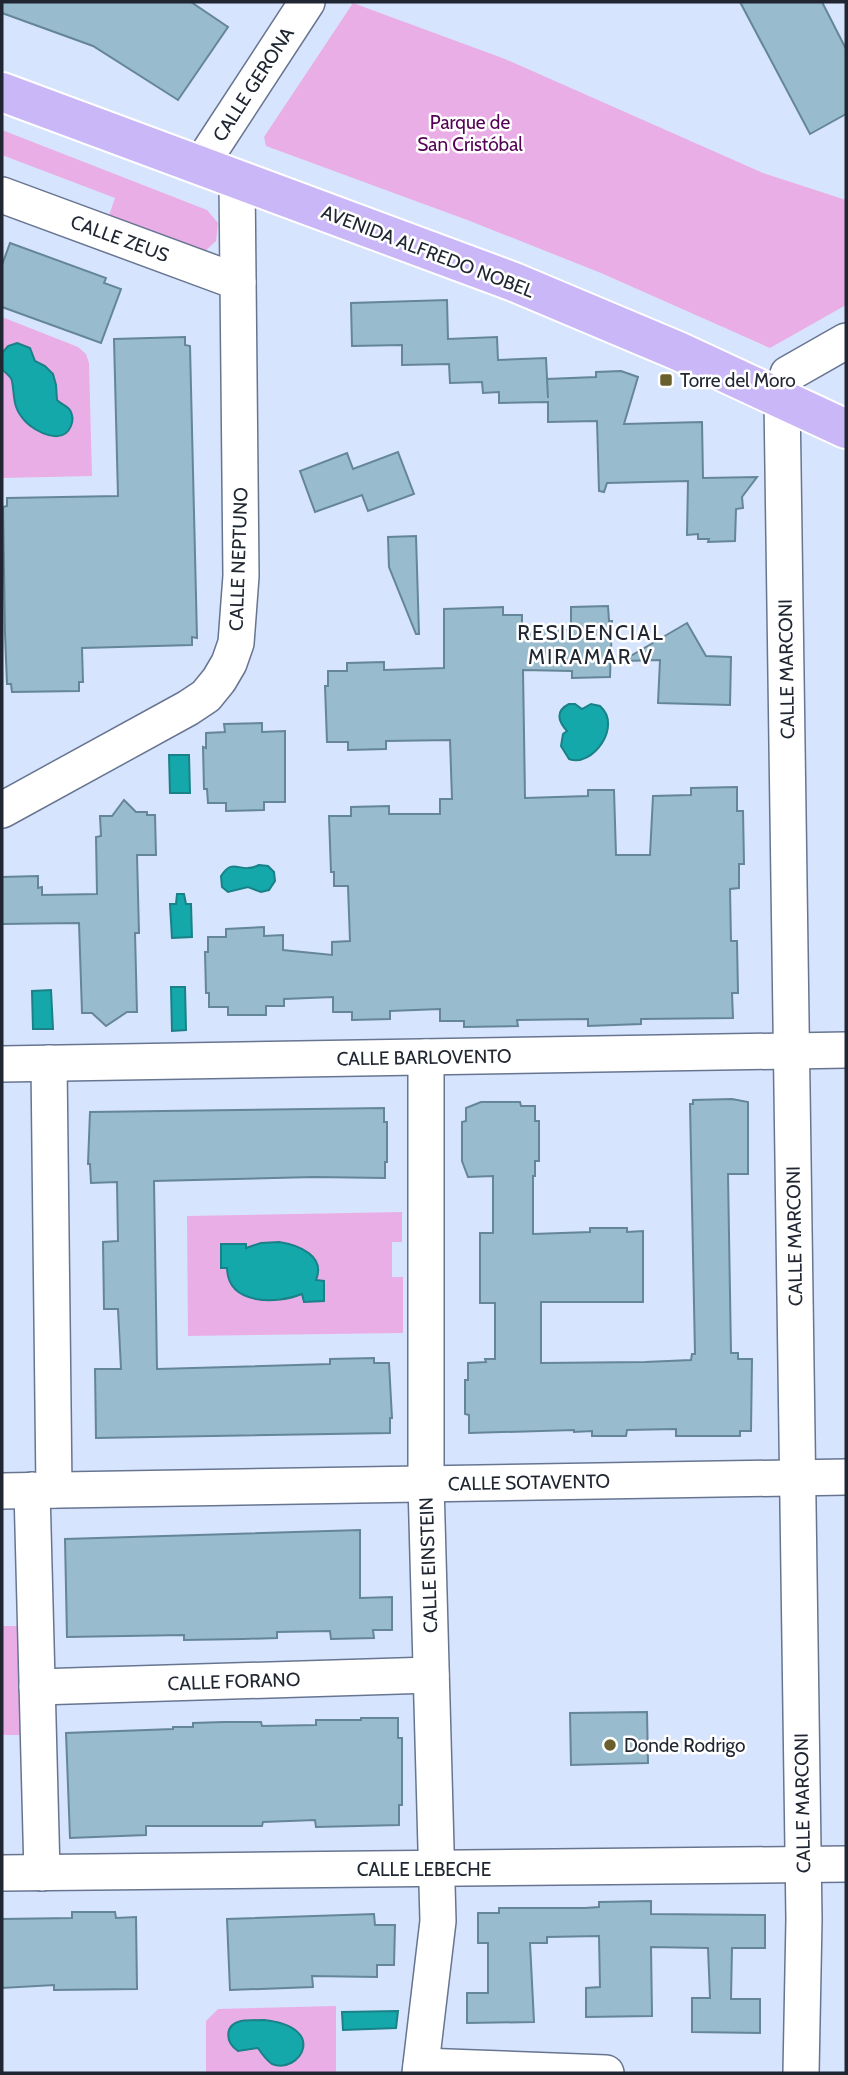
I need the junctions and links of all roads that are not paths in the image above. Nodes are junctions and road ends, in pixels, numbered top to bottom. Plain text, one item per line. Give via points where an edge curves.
1 (304, 3) edge
2 (2, 92) edge
3 (200, 166) junction
4 (237, 179) junction
5 (2, 195) edge
6 (238, 282) junction
7 (846, 341) edge
8 (782, 399) junction
9 (846, 429) edge
10 (2, 810) edge
11 (846, 1050) edge
12 (791, 1051) junction
13 (426, 1057) junction
14 (49, 1063) junction
15 (2, 1064) edge
16 (846, 1477) edge
17 (797, 1478) junction
18 (426, 1484) junction
19 (29, 1490) edge
20 (431, 1675) junction
21 (37, 1687) junction
22 (802, 1864) junction
23 (846, 1864) edge
24 (437, 1868) junction
25 (2, 1873) edge
26 (42, 1873) junction
27 (420, 2070) edge
28 (606, 2073) edge
29 (802, 2073) edge

1 - 3 street, CALLE GERONA
2 - 3 main road, AVENIDA ALFREDO NOBEL
3 - 4 main road, AVENIDA ALFREDO NOBEL
4 - 6 street, CALLE NEPTUNO
4 - 8 main road, AVENIDA ALFREDO NOBEL via 514,282
5 - 6 street, CALLE ZEUS
6 - 10 street, CALLE NEPTUNO via 241,576 236,643 229,663 205,696 188,708
7 - 8 street via 788,374
8 - 9 main road, AVENIDA ALFREDO NOBEL
8 - 12 street, CALLE MARCONI
11 - 12 street, CALLE BARLOVENTO
12 - 13 street, CALLE BARLOVENTO
12 - 17 street, CALLE MARCONI
13 - 14 street, CALLE BARLOVENTO
13 - 18 street, CALLE EINSTEIN
14 - 15 street, CALLE BARLOVENTO
14 - 19 street
16 - 17 street, CALLE SOTAVENTO
17 - 18 street, CALLE SOTAVENTO
17 - 22 street, CALLE MARCONI
18 - 19 street, CALLE SOTAVENTO
18 - 20 street, CALLE EINSTEIN
19 - 21 street
20 - 21 street, CALLE FORANO
20 - 24 street, CALLE EINSTEIN
21 - 26 street
22 - 23 street, CALLE LEBECHE
22 - 24 street, CALLE LEBECHE
22 - 29 street, CALLE MARCONI
24 - 26 street, CALLE LEBECHE
24 - 27 street, CALLE EINSTEIN via 438,1921
25 - 26 street, CALLE LEBECHE
27 - 28 street

